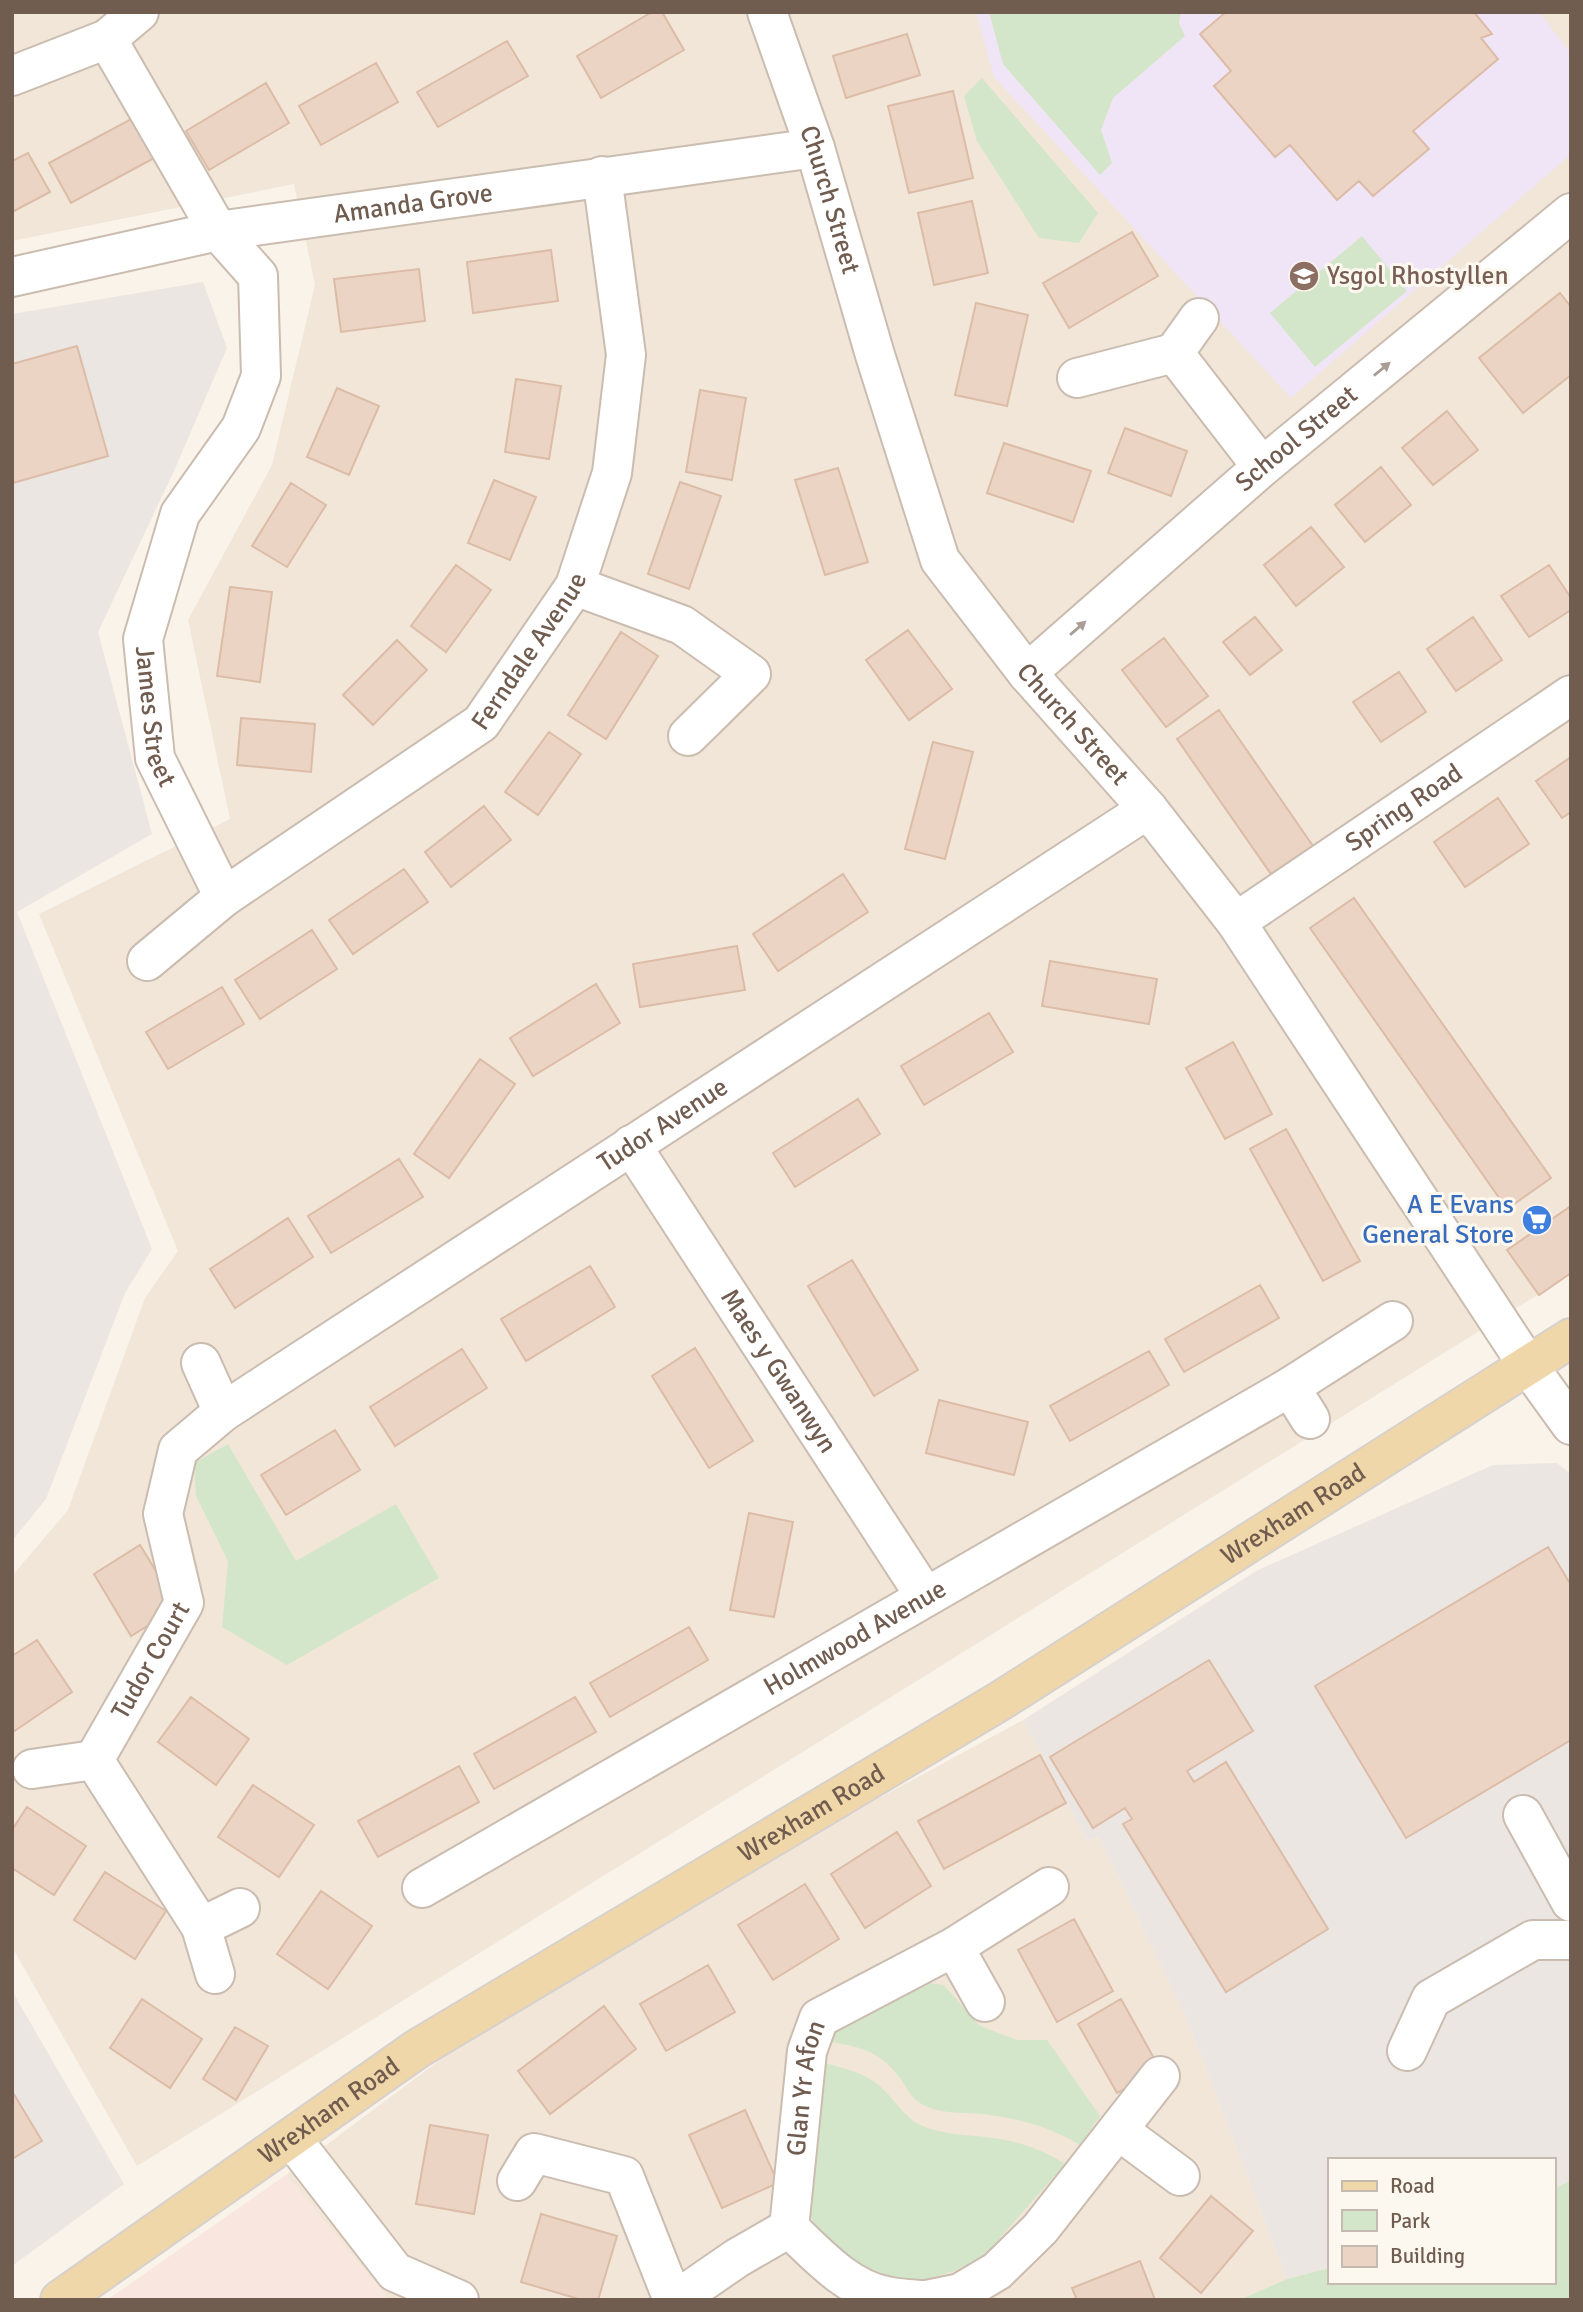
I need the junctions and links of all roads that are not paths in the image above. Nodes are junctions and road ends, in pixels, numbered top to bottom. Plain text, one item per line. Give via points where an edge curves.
1 (139, 12) edge
2 (767, 12) edge
3 (107, 39) junction
4 (12, 76) edge
5 (815, 148) junction
6 (602, 176) junction
7 (1571, 213) edge
8 (218, 230) junction
9 (12, 277) edge
10 (1199, 318) dead end
11 (1174, 353) junction
12 (1077, 378) dead end
13 (1262, 467) junction
14 (575, 586) junction
15 (1027, 673) junction
16 (1571, 695) edge
17 (688, 736) dead end
18 (1148, 809) junction
19 (224, 897) junction
20 (1236, 922) junction
21 (147, 961) dead end
22 (631, 1145) junction
23 (1394, 1321) dead end
24 (1571, 1338) edge
25 (201, 1363) dead end
26 (1527, 1364) junction
27 (1290, 1387) junction
28 (223, 1412) junction
29 (1310, 1419) dead end
30 (1571, 1425) edge
31 (925, 1596) junction
32 (94, 1760) junction
33 (32, 1769) dead end
34 (1523, 1815) dead end
35 (1049, 1887) dead end
36 (422, 1888) dead end
37 (1571, 1902) edge
38 (240, 1908) dead end
39 (201, 1927) junction
40 (1571, 1940) edge
41 (954, 1947) junction
42 (215, 1974) dead end
43 (985, 2002) dead end
44 (1407, 2051) dead end
45 (1160, 2076) dead end
46 (1118, 2130) junction
47 (292, 2138) junction
48 (1180, 2176) dead end
49 (517, 2181) dead end
50 (789, 2228) junction
51 (60, 2300) edge
52 (459, 2300) edge
53 (675, 2300) edge
54 (925, 2300) edge

1 - 3 street
2 - 5 street, Church Street
3 - 4 street
3 - 8 street, James Street
5 - 6 street, Amanda Grove
5 - 15 street, Church Street via 940,560
6 - 8 street, Amanda Grove
6 - 14 street, Ferndale Avenue via 626,355 612,473
13 -> 7 street, School Street
8 - 9 street, Amanda Grove
8 - 19 street, James Street via 258,275 261,376 242,428 180,514 143,639 155,758
10 - 11 street
11 - 12 street
11 - 13 street
15 -> 13 street, School Street
14 - 17 street via 682,625 751,674
14 - 19 street, Ferndale Avenue via 481,723
15 - 18 street, Church Street
16 - 20 street, Spring Road
18 - 20 street, Church Street
18 - 22 street, Tudor Avenue
19 - 21 street, Ferndale Avenue
20 - 26 street, Church Street
22 - 28 street, Tudor Avenue
22 - 31 street, Maes y Gwanwyn
23 - 27 street, Holmwood Avenue
24 - 26 main road, Wrexham Road
25 - 28 street
26 - 30 street, Church Street
26 - 47 main road, Wrexham Road via 1000,1701 417,2049
27 - 29 street
27 - 31 street, Holmwood Avenue
28 - 32 street, Tudor Court via 178,1450 163,1514 184,1603
31 - 36 street, Holmwood Avenue
32 - 33 street
32 - 39 street
34 - 37 street
35 - 41 street, Glan Yr Afon
38 - 39 street
39 - 42 street
40 - 44 street via 1533,1940 1431,1999
41 - 43 street
41 - 50 street, Glan Yr Afon via 818,2018 807,2052
45 - 46 street
46 - 48 street
46 - 54 street via 1040,2229 997,2271 960,2294
47 - 51 main road, Wrexham Road
47 - 52 street via 395,2272
49 - 53 street via 534,2153 624,2176
50 - 53 street
50 - 54 street via 856,2285 884,2296

